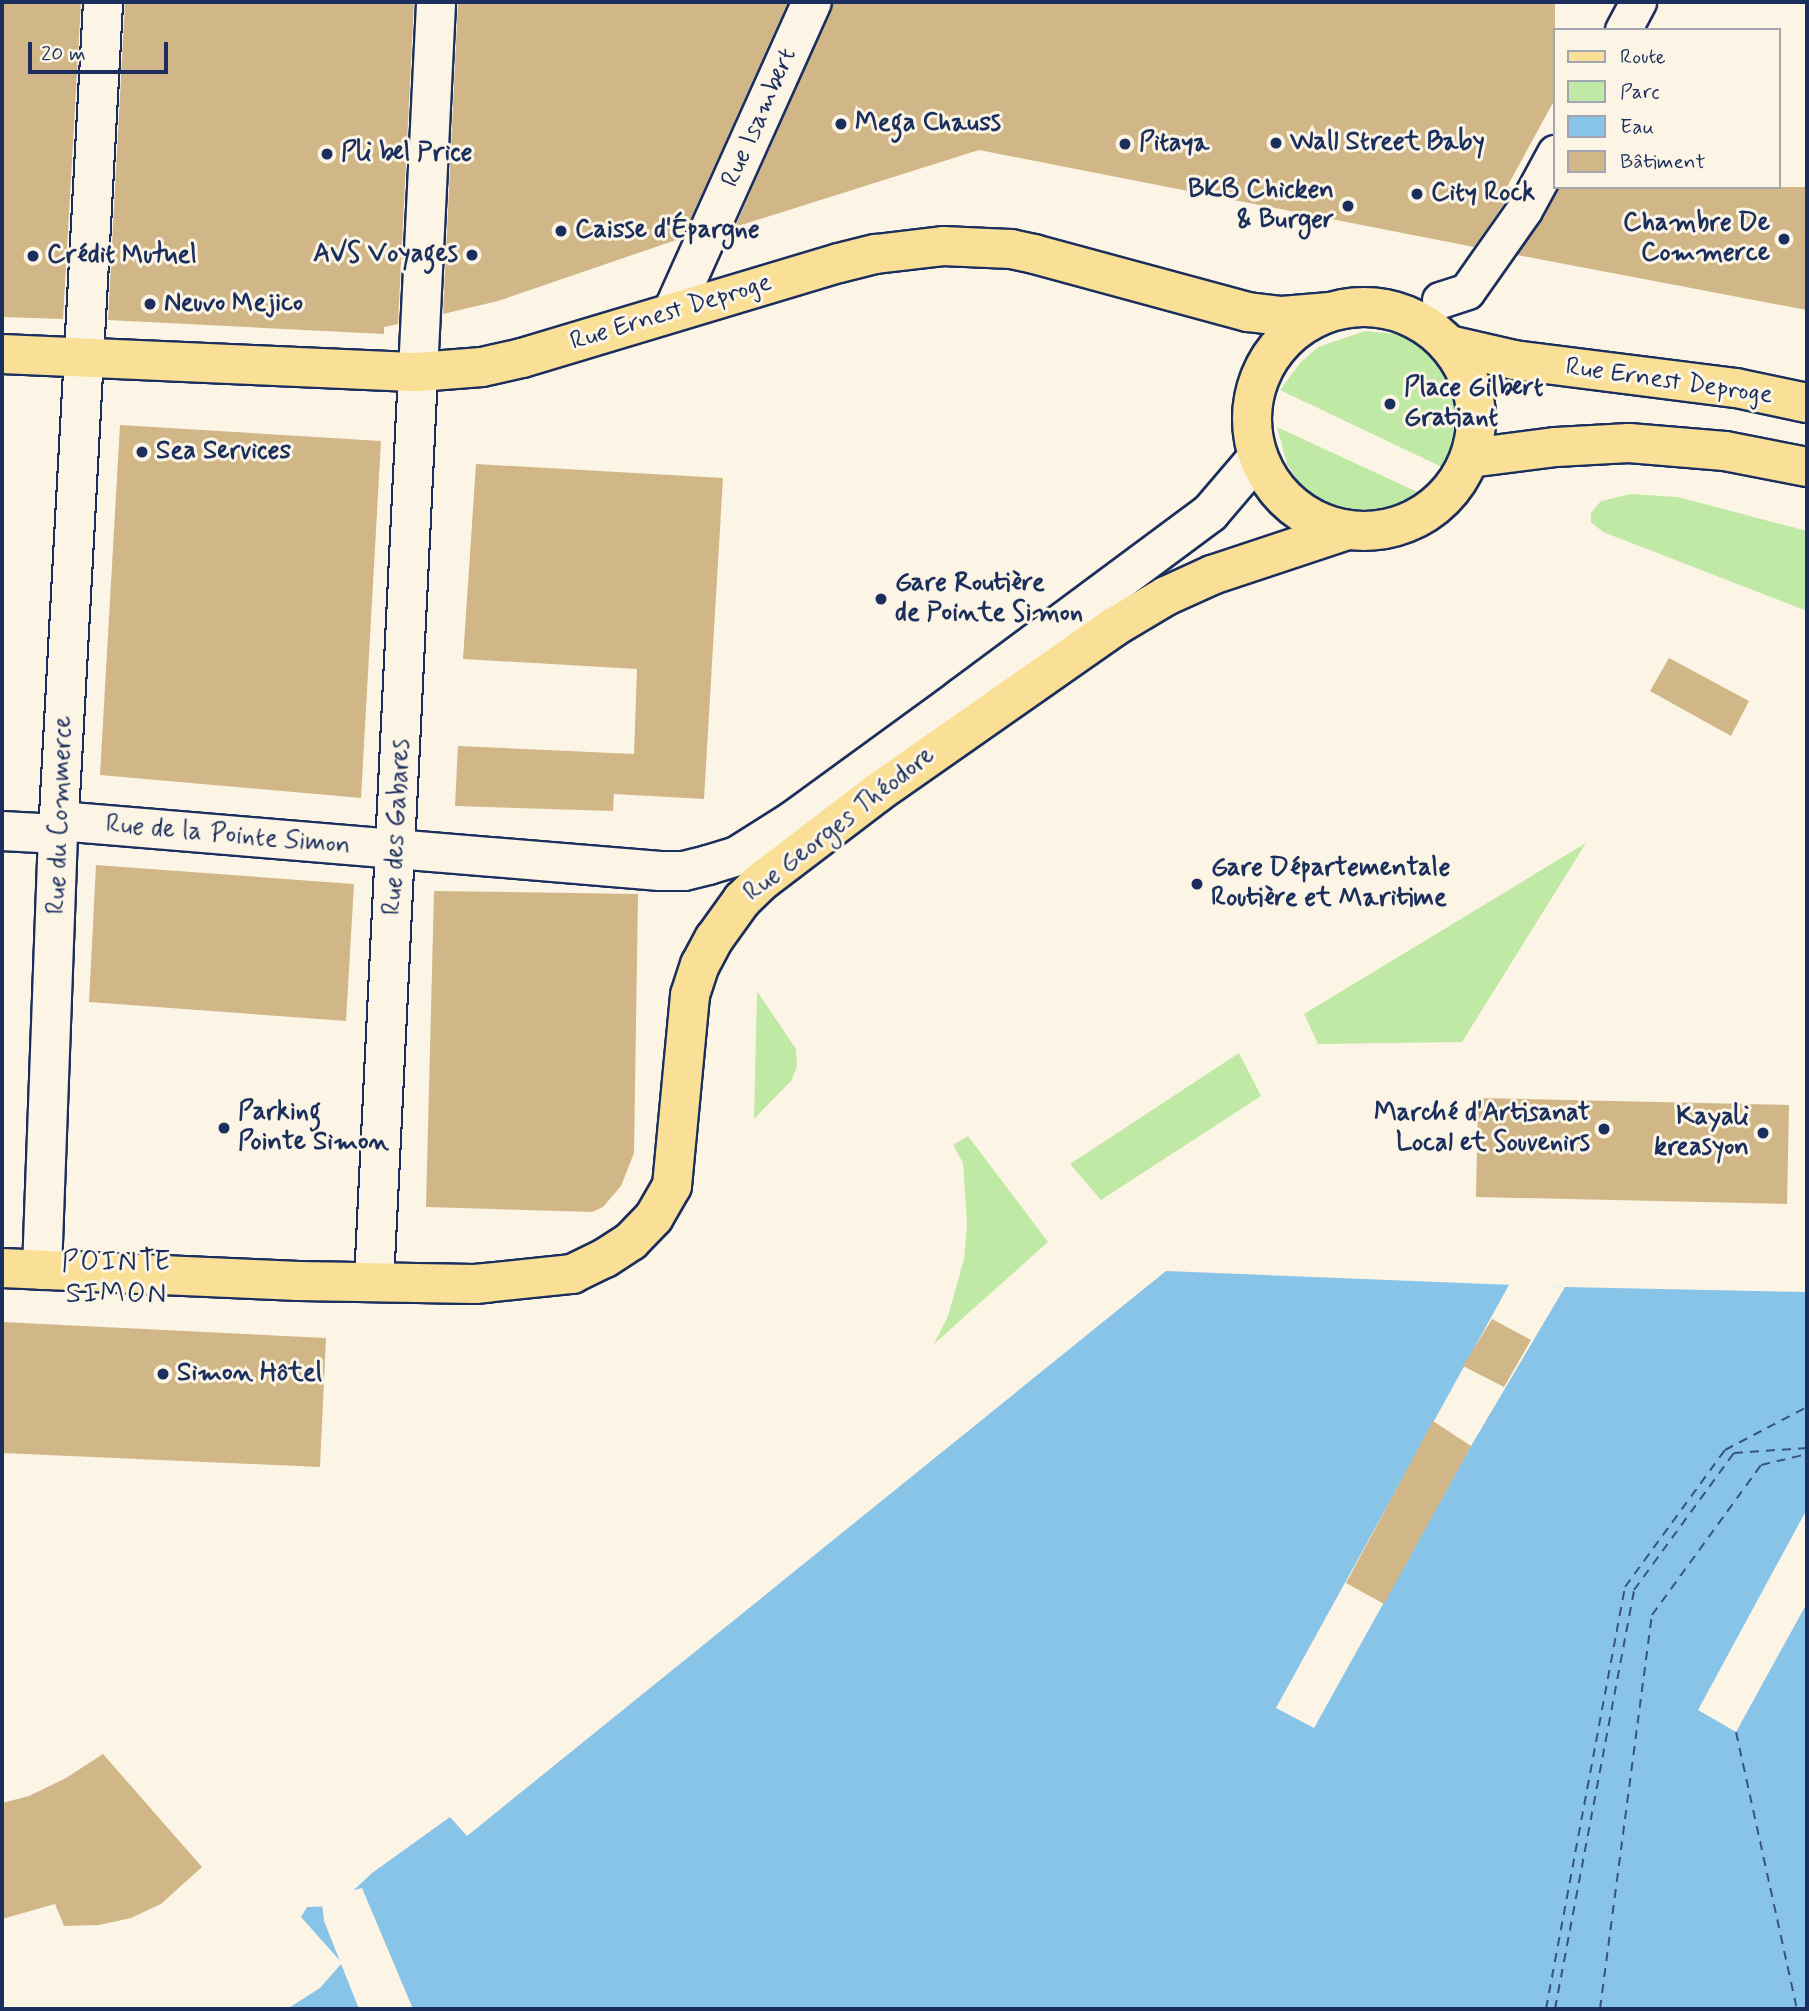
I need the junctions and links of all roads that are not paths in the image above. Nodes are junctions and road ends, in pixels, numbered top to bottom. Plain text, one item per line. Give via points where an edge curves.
1 (103, 2) edge
2 (436, 2) edge
3 (812, 2) edge
4 (1638, 2) edge
5 (1624, 28) edge
6 (1554, 155) edge
7 (1440, 300) dead end
8 (673, 311) junction
9 (1331, 312) junction
10 (1449, 345) junction
11 (2, 354) edge
12 (83, 359) junction
13 (418, 372) junction
14 (1807, 402) edge
15 (1257, 458) junction
16 (1470, 458) junction
17 (1807, 467) edge
18 (1347, 530) junction
19 (59, 827) junction
20 (2, 831) edge
21 (397, 850) junction
22 (2, 1268) edge
23 (42, 1270) junction
24 (374, 1282) junction

1 - 12 street, Rue du Commerce
2 - 13 street, Rue des Gabares
3 - 8 street, Rue Isambert
4 - 5 street
6 - 7 street via 1524,210 1467,291
8 - 9 main road, Rue Ernest Deproge via 876,254 943,246 1034,254 1248,312 1282,316
8 - 13 main road, Rue Ernest Deproge via 522,358 482,367
9 - 10 main road via 1362,307 1394,311 1424,324
9 - 15 main road via 1296,329 1269,358 1254,393
10 - 14 main road, Rue Ernest Deproge via 1514,360 1736,388
10 - 16 main road via 1475,398
11 - 12 main road, Rue Ernest Deproge
12 - 13 main road, Rue Ernest Deproge
12 - 19 street, Rue du Commerce
13 - 21 street, Rue des Gabares
15 - 18 main road via 1290,504 1317,521
15 - 21 street, Rue de la Pointe Simon via 1210,513 850,779 737,856 684,871 660,871
16 - 17 main road via 1629,443 1726,452
16 - 18 main road via 1450,491 1421,515 1386,528
18 - 24 main road, Rue Georges Théodore via 1212,575 1114,627 877,793 742,900 709,948 690,995 672,1186 654,1217 631,1241 572,1274 475,1284
19 - 20 street, Rue de la Pointe Simon
19 - 21 street, Rue de la Pointe Simon
19 - 23 street, Rue du Commerce
21 - 24 street, Rue des Gabares
22 - 23 main road, Rue Georges Théodore
23 - 24 main road, Rue Georges Théodore

